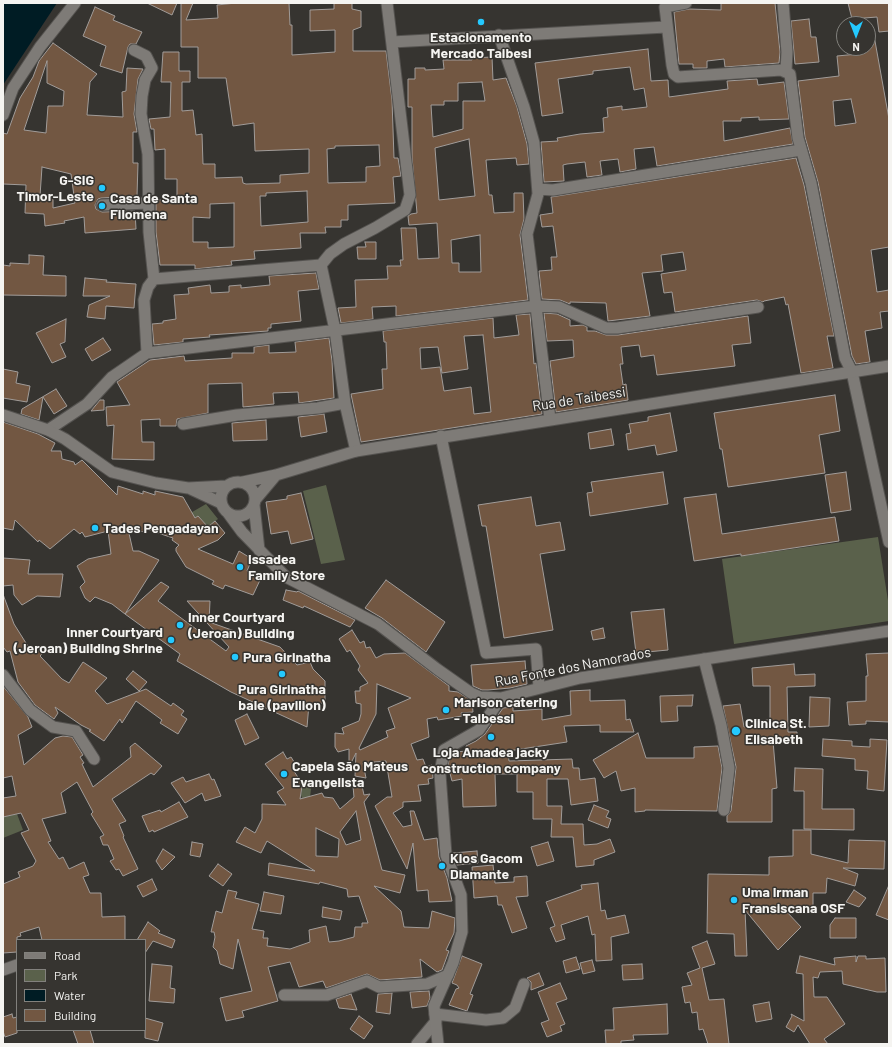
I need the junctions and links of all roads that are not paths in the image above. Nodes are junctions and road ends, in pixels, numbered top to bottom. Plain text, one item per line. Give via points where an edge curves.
1 (75, 3) edge
2 (387, 3) edge
3 (686, 3) edge
4 (783, 3) edge
5 (665, 5) edge
6 (666, 27) junction
7 (499, 35) junction
8 (392, 42) junction
9 (134, 50) dead end
10 (786, 71) junction
11 (3, 115) edge
12 (801, 150) junction
13 (538, 189) junction
14 (148, 203) junction
15 (102, 205) dead end
16 (321, 265) junction
17 (154, 279) junction
18 (536, 306) junction
19 (758, 307) dead end
20 (335, 330) junction
21 (148, 352) junction
22 (889, 366) edge
23 (852, 372) junction
24 (345, 403) junction
25 (3, 408) edge
26 (3, 415) edge
27 (14, 418) junction
28 (550, 419) junction
29 (183, 424) dead end
30 (48, 430) junction
31 (441, 436) junction
32 (356, 451) junction
33 (276, 476) junction
34 (243, 482) junction
35 (226, 486) junction
36 (188, 488) junction
37 (254, 502) junction
38 (221, 503) junction
39 (228, 513) junction
40 (889, 542) edge
41 (259, 550) junction
42 (889, 631) edge
43 (704, 660) junction
44 (3, 675) edge
45 (539, 687) junction
46 (501, 698) junction
47 (94, 759) dead end
48 (724, 810) dead end
49 (16, 966) edge
50 (3, 970) edge
51 (448, 975) junction
52 (524, 984) dead end
53 (284, 995) dead end
54 (435, 1018) junction
55 (417, 1044) edge
56 (438, 1044) edge

1 - 11 street via 36,53 13,88
2 - 8 street
3 - 5 street
4 - 10 street via 788,52
5 - 6 street
6 - 7 street
6 - 10 street via 674,74 678,77
7 - 8 street
7 - 13 street via 534,143
8 - 16 street via 410,195 405,210 344,244 330,254
9 - 14 street via 146,56 152,68 145,80 142,96 143,128 148,154
10 - 12 street via 790,74
12 - 13 street via 553,190
12 - 23 street via 811,183 845,358
13 - 18 street via 527,234
14 - 15 street
14 - 17 street
16 - 17 street
16 - 20 street
17 - 21 street via 144,300
18 - 19 street via 559,307 606,328
18 - 20 street
18 - 28 street
20 - 21 street
20 - 24 street
21 - 30 street via 112,377 87,404
22 - 23 street, Rua de Taibessi
23 - 28 street, Rua de Taibessi
23 - 40 street
24 - 29 street
24 - 32 street
25 - 27 street
26 - 27 street
27 - 30 street
28 - 31 street, Rua de Taibessi
30 - 36 street via 112,472
31 - 32 street, Rua de Taibessi
31 - 45 street via 486,653 536,649
32 - 33 street, Rua de Taibessi
33 - 34 street, Rua de Taibessi
33 - 37 street
34 - 35 street
34 - 37 street via 252,489
35 - 36 street
35 - 38 street
36 - 38 street
37 - 39 street via 250,510 240,516
37 - 41 street
38 - 39 street
39 - 41 street, Rua Fonte dos Namorados
41 - 46 street, Rua Fonte dos Namorados via 286,577 378,624 471,693 480,697
42 - 43 street, Rua Fonte dos Namorados
43 - 45 street, Rua Fonte dos Namorados via 580,678
43 - 48 street via 729,768
44 - 47 street via 30,710 53,727 76,731
45 - 46 street, Rua Fonte dos Namorados
46 - 51 street via 479,730 444,750 440,774 446,855 461,895 462,932
49 - 50 street
51 - 53 street via 427,984 379,987 367,981 327,995
51 - 54 street via 434,1006
52 - 54 street via 515,1008 502,1018
54 - 55 street
54 - 56 street

